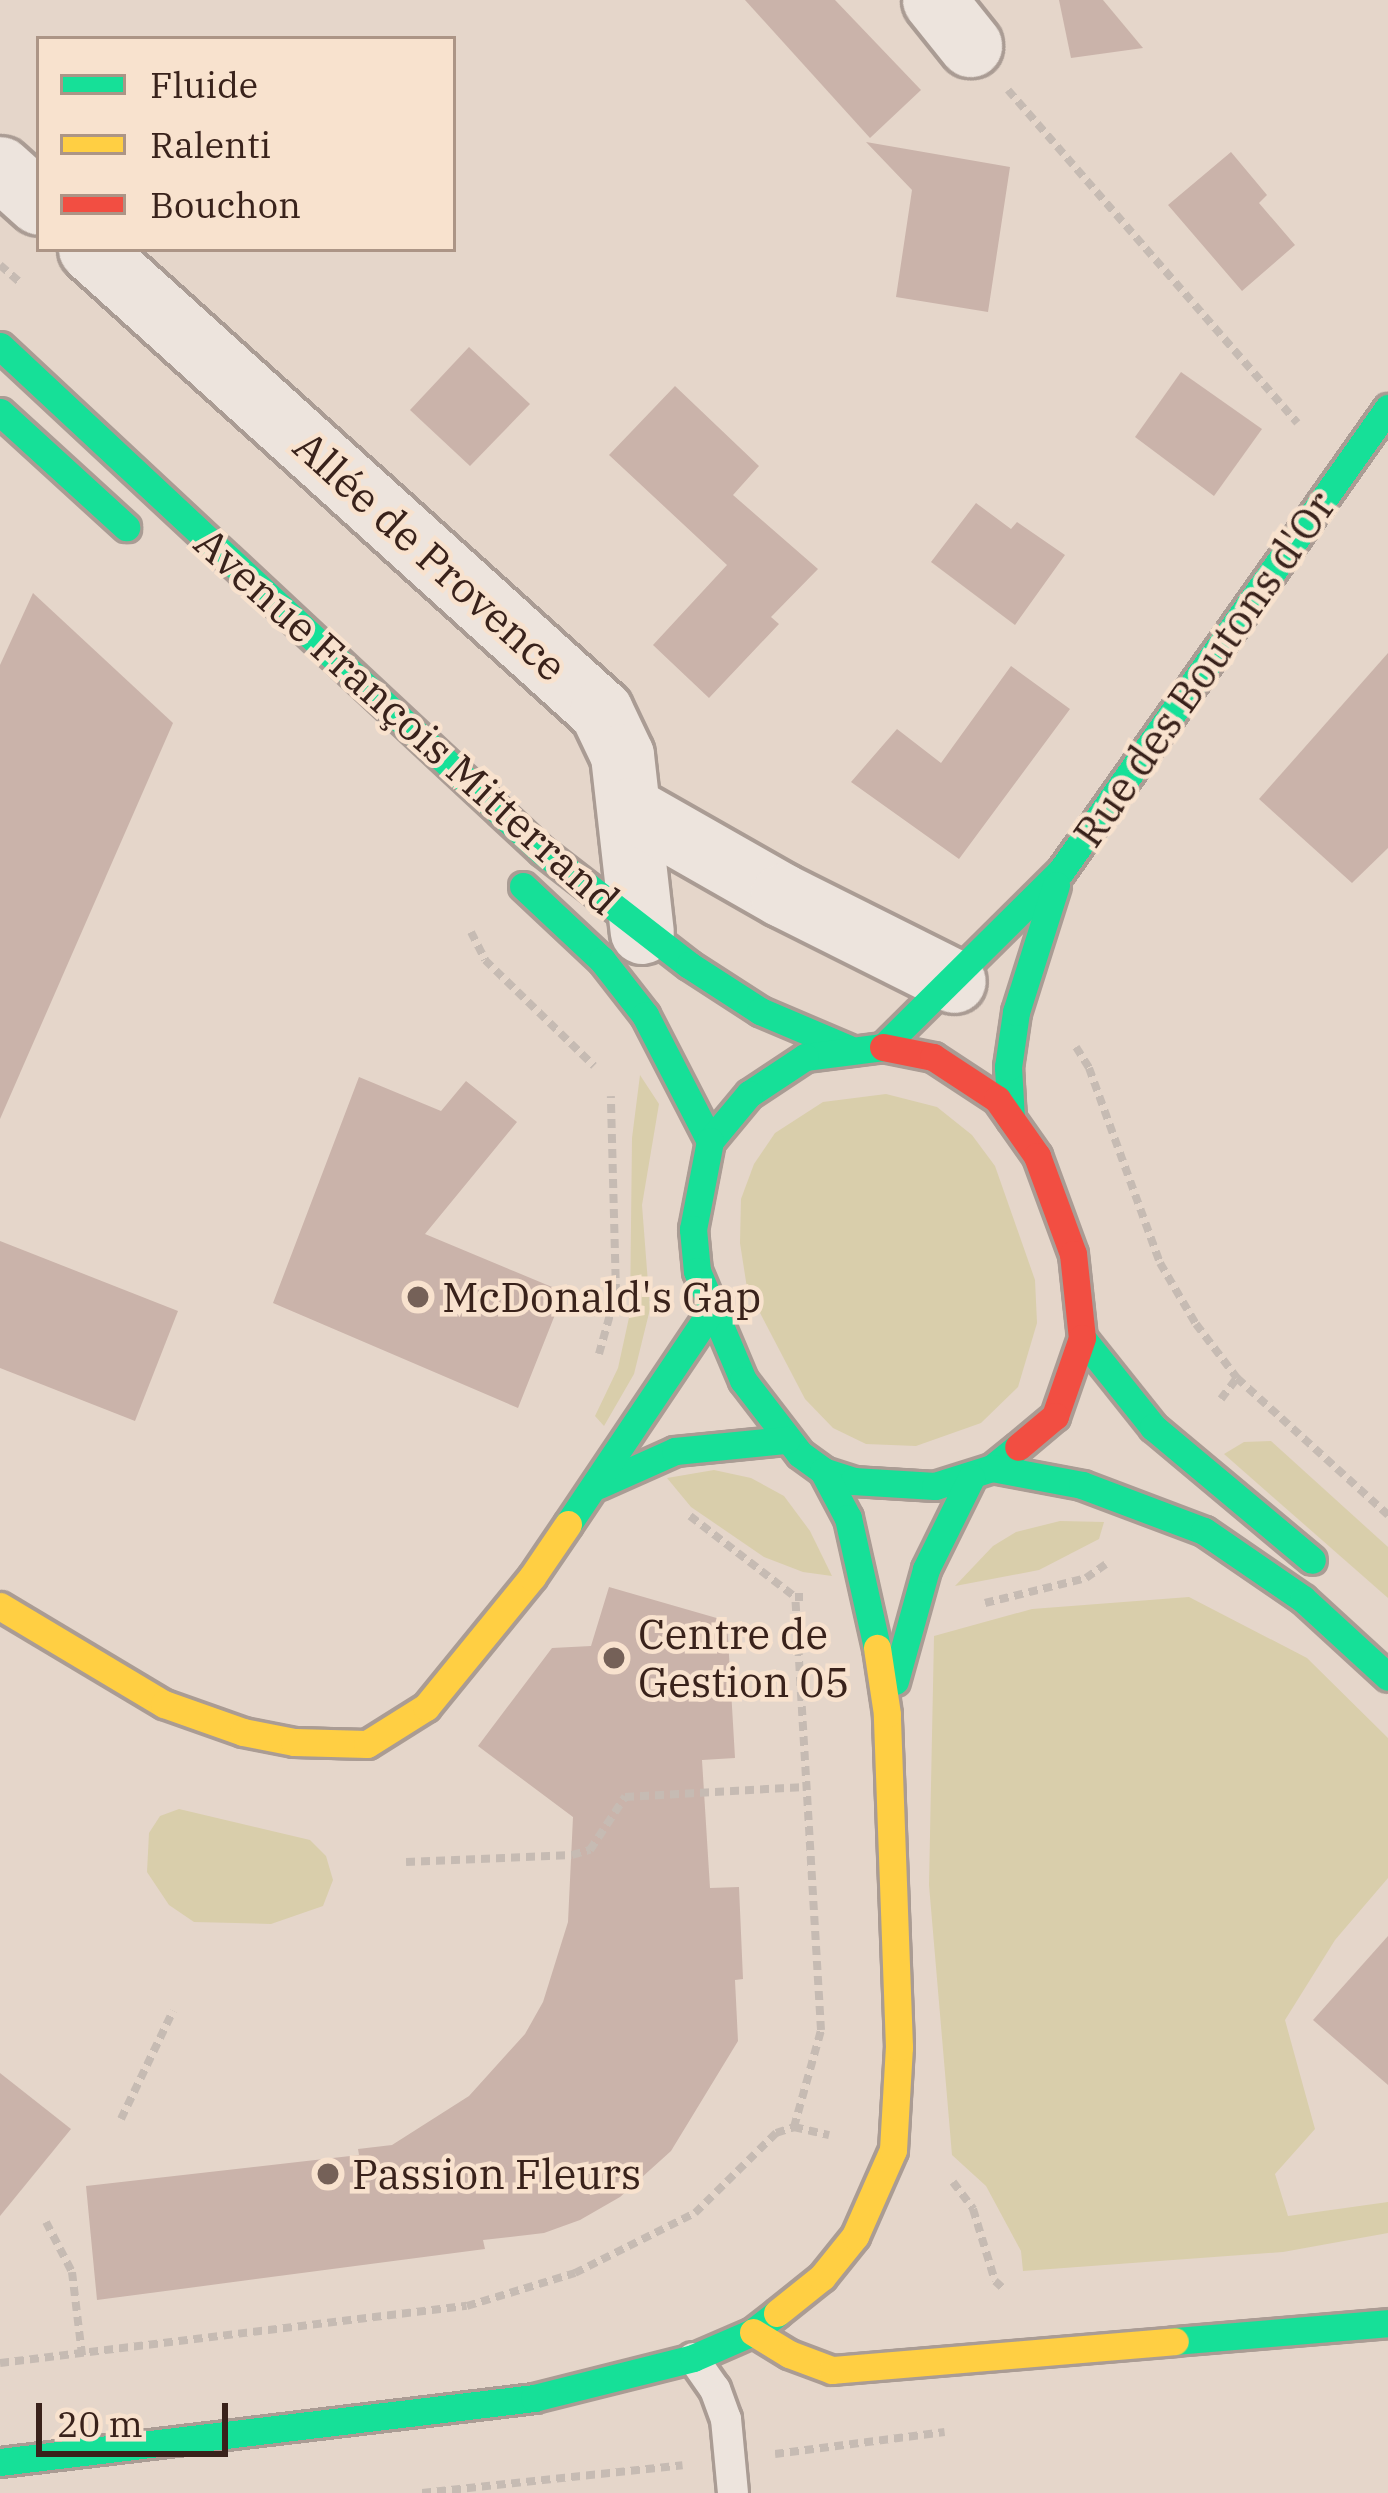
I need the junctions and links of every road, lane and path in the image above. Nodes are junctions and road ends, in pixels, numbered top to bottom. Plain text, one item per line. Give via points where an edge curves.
1 (952, 23) edge
2 (0, 168) edge
3 (36, 200) edge
4 (93, 252) edge
5 (0, 346) edge
6 (1388, 408) edge
7 (0, 412) edge
8 (1341, 474) junction
9 (145, 543) dead end
10 (631, 809) junction
11 (502, 867) dead end
12 (1061, 871) junction
13 (643, 932) junction
14 (953, 981) junction
15 (1016, 1012) junction
16 (883, 1047) junction
17 (847, 1048) junction
18 (1011, 1119) junction
19 (710, 1141) junction
20 (711, 1310) junction
21 (1082, 1338) junction
22 (786, 1441) junction
23 (823, 1471) junction
24 (982, 1473) junction
25 (599, 1485) junction
26 (1388, 1514) edge
27 (1336, 1581) dead end
28 (795, 1597) dead end
29 (0, 1606) edge
30 (1388, 1677) edge
31 (887, 1714) junction
32 (806, 1787) junction
33 (406, 1862) dead end
34 (173, 2011) dead end
35 (122, 2119) dead end
36 (794, 2127) junction
37 (893, 2150) junction
38 (46, 2222) dead end
39 (1008, 2293) dead end
40 (1388, 2323) edge
41 (753, 2332) junction
42 (82, 2355) junction
43 (693, 2358) junction
44 (0, 2363) edge
45 (947, 2432) dead end
46 (730, 2460) junction
47 (0, 2462) edge
48 (422, 2493) edge
49 (734, 2493) edge

1 - 8 path
2 - 3 street
4 - 10 street, Allée de Provence via 601,711 622,755
5 - 13 main road, Avenue François Mitterrand via 542,851
6 - 8 main road, Rue des Boutons d'Or
7 - 9 main road, Avenue François Mitterrand
8 - 12 main road, Rue des Boutons d'Or
10 - 13 street, Allée de Provence
10 - 14 street
11 - 19 main road, Avenue François Mitterrand via 602,960 645,1015
12 - 14 main road, Rue des Boutons d'Or
12 - 15 main road, Rue des Boutons d'Or
13 - 17 main road, Avenue François Mitterrand via 760,1011
14 - 16 main road, Rue des Boutons d'Or
15 - 18 main road, Rue des Boutons d'Or
15 - 26 path via 1078,1048 1160,1263 1196,1324 1237,1378
16 - 17 main road
16 - 18 main road via 958,1069
17 - 19 main road via 805,1057 773,1076
18 - 21 main road via 1037,1156 1073,1254
19 - 20 main road via 693,1229
20 - 22 main road via 743,1380
20 - 25 main road
21 - 24 main road via 1054,1416
21 - 27 main road via 1153,1427
22 - 23 main road
22 - 25 main road via 675,1451
23 - 24 main road via 898,1488
23 - 31 main road via 848,1518 871,1605
24 - 30 main road via 1082,1485 1204,1531 1303,1599
24 - 31 main road via 912,1609
25 - 29 main road via 426,1707 368,1744 316,1747 164,1704
28 - 32 path
31 - 37 main road via 899,2047
32 - 33 path via 625,1797 590,1850
32 - 36 path via 821,2030
34 - 35 path
36 - 37 path
36 - 42 path via 776,2133 694,2213 575,2273 467,2306
37 - 39 path via 944,2171 973,2209 995,2281
37 - 41 main road via 855,2236 822,2277
38 - 42 path via 72,2272
40 - 41 main road via 832,2370
41 - 43 main road
42 - 44 path
43 - 46 lane via 726,2419
43 - 47 main road via 534,2398
45 - 46 path
46 - 48 path
46 - 49 lane

